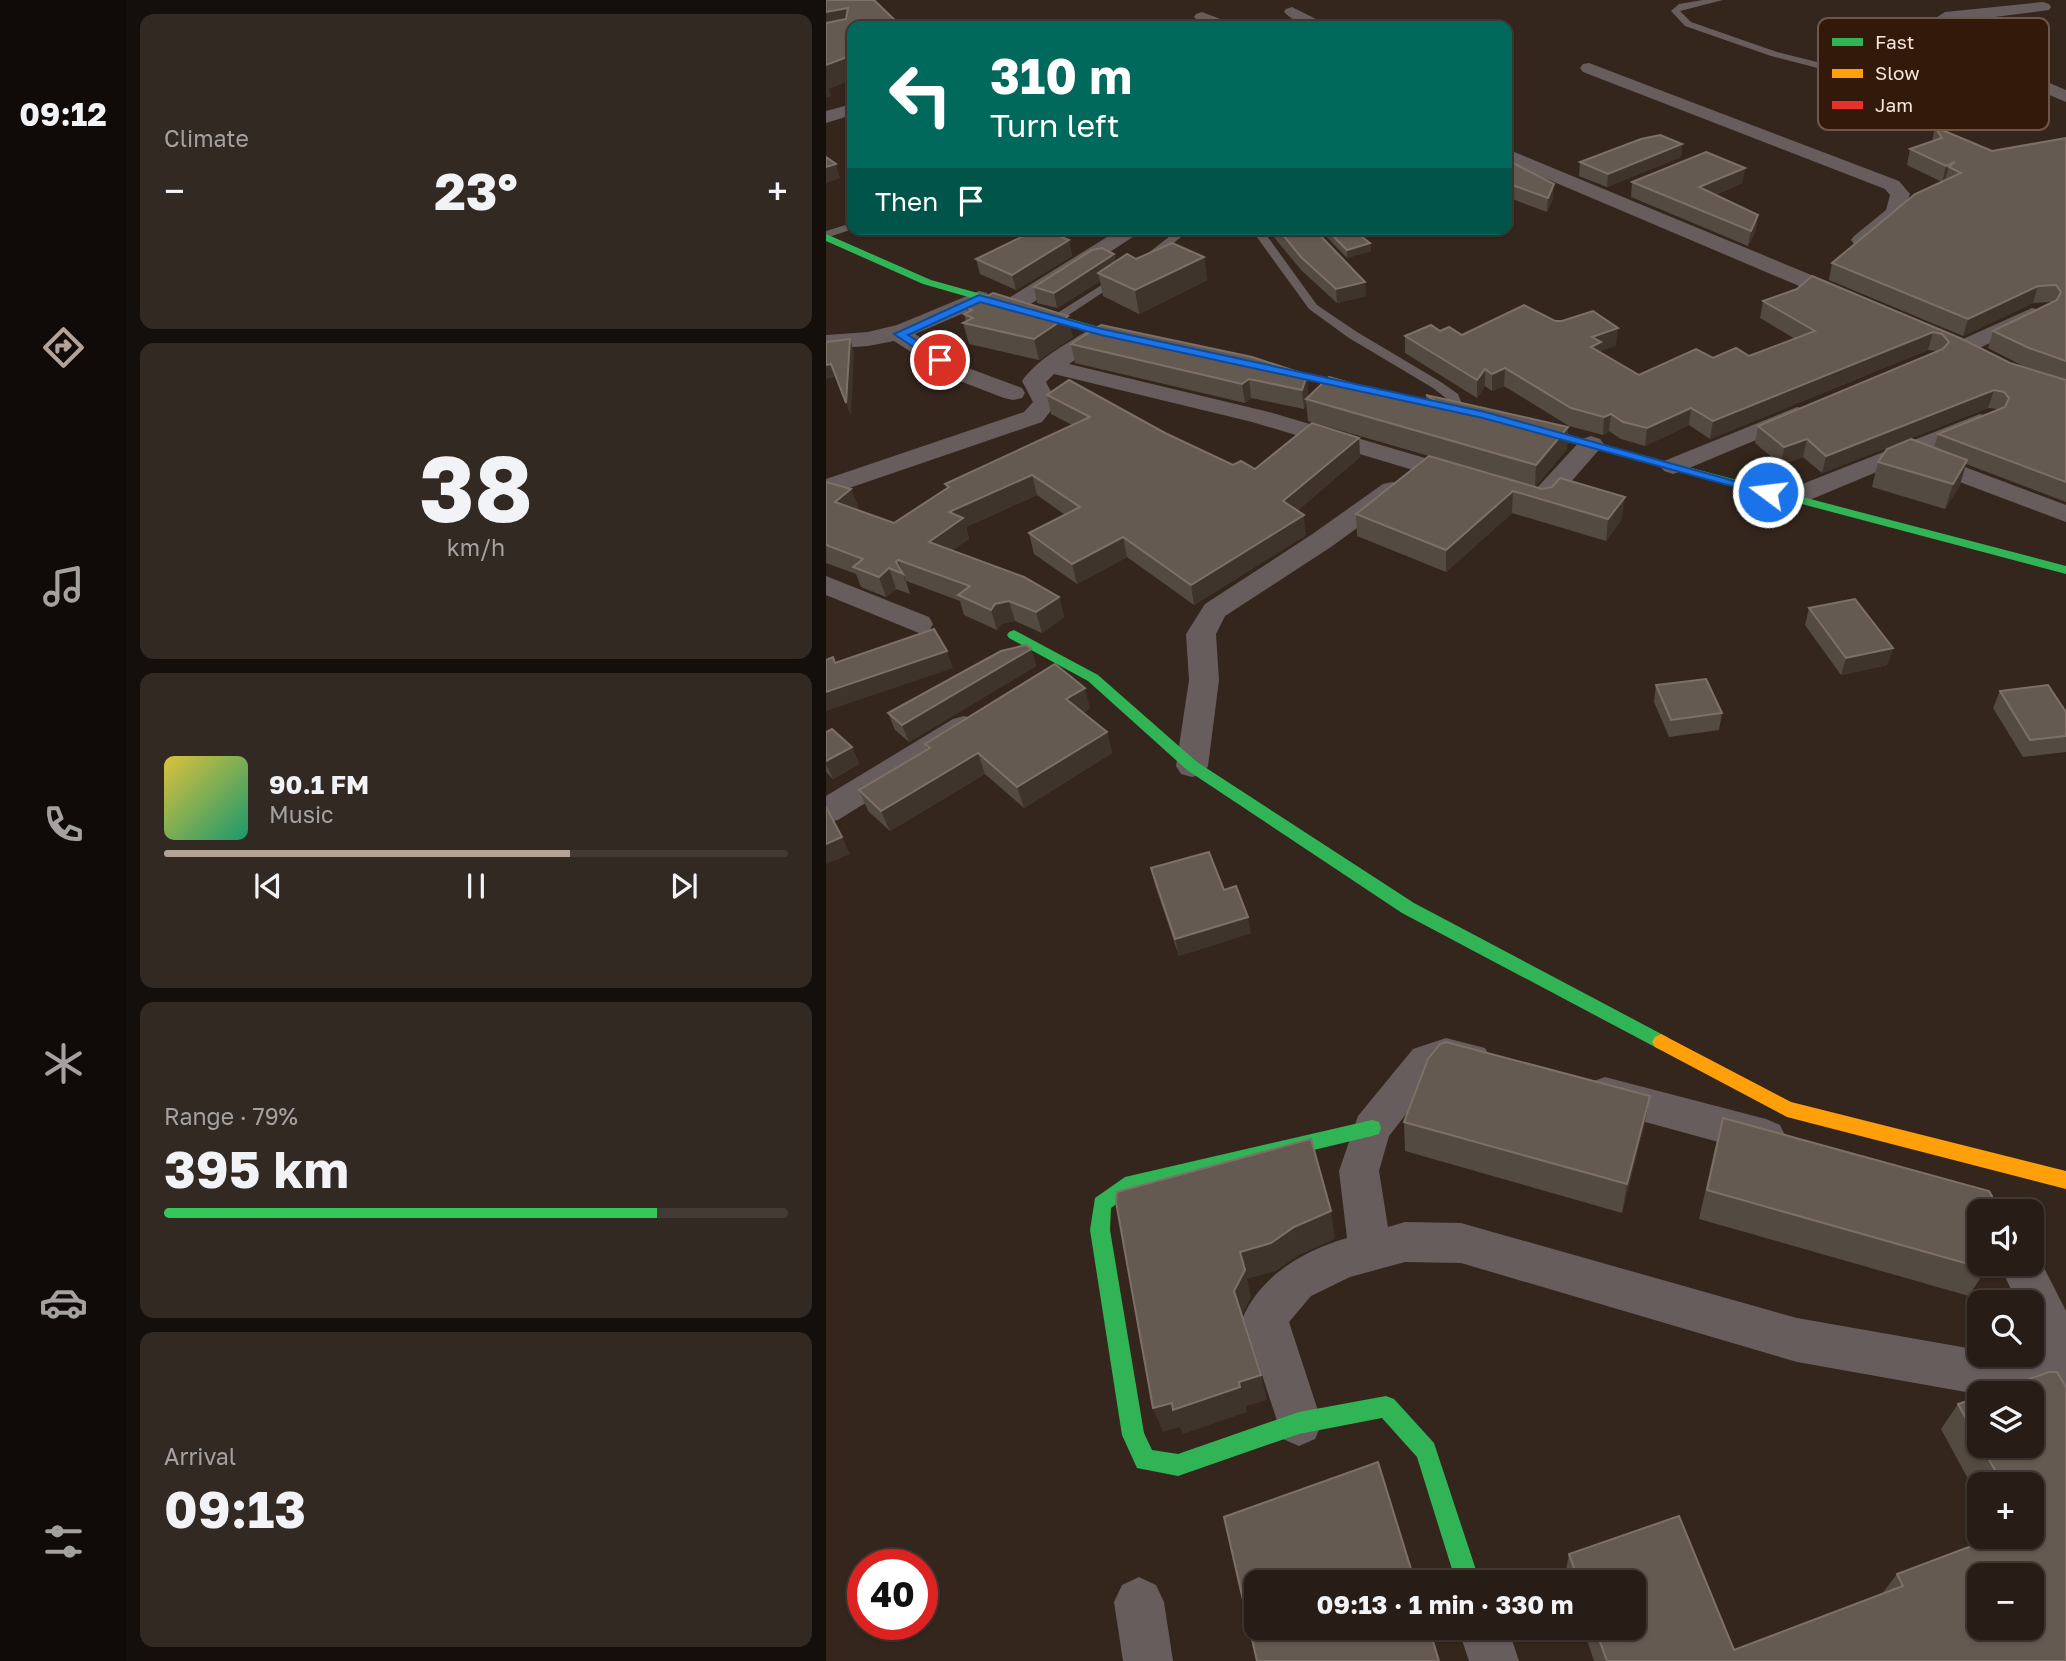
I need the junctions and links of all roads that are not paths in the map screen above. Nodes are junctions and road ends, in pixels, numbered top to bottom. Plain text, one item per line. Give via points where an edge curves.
1 (1719, 0) edge
2 (2043, 7) dead end
3 (1292, 12) dead end
4 (1202, 17) dead end
5 (1948, 18) edge
6 (1212, 21) edge
7 (1309, 21) edge
8 (1818, 65) edge
9 (1589, 68) dead end
10 (2049, 89) edge
11 (2066, 97) edge
12 (847, 110) edge
13 (826, 117) edge
14 (1512, 157) edge
15 (1632, 187) edge
16 (1606, 197) junction
17 (847, 228) edge
18 (1125, 235) edge
19 (1180, 235) edge
20 (1260, 235) edge
21 (826, 236) edge
22 (1849, 250) edge
23 (1830, 266) dead end
24 (1810, 282) junction
25 (979, 298) junction
26 (1861, 304) edge
27 (1012, 306) junction
28 (2042, 310) edge
29 (1054, 318) junction
30 (1913, 326) edge
31 (1101, 332) junction
32 (899, 334) junction
33 (826, 342) edge
34 (1166, 346) edge
35 (1964, 348) junction
36 (1989, 361) edge
37 (1245, 363) edge
38 (1049, 366) junction
39 (1013, 393) dead end
40 (1814, 407) edge
41 (1458, 409) junction
42 (1989, 417) edge
43 (1591, 444) junction
44 (1903, 452) junction
45 (1425, 466) junction
46 (1673, 466) junction
47 (1476, 481) edge
48 (826, 488) edge
49 (1502, 489) edge
50 (1791, 498) junction
51 (2066, 514) edge
52 (2066, 570) edge
53 (826, 585) edge
54 (919, 624) dead end
55 (1014, 635) dead end
56 (987, 713) edge
57 (1192, 766) junction
58 (826, 811) edge
59 (1512, 1069) edge
60 (1565, 1084) edge
61 (1372, 1128) junction
62 (1896, 1173) edge
63 (2066, 1180) edge
64 (1370, 1250) junction
65 (2026, 1276) edge
66 (2066, 1357) edge
67 (2066, 1373) edge
68 (1299, 1423) junction
69 (1464, 1570) edge
70 (1139, 1602) dead end
71 (1487, 1640) edge
72 (1148, 1661) edge
73 (1494, 1661) edge

1 - 8 lane via 1675,11 1688,24
2 - 5 street
3 - 7 street
4 - 6 street
9 - 22 street via 1892,185 1900,194 1895,212
10 - 11 street
12 - 13 street
14 - 16 street
15 - 16 street
16 - 24 street
17 - 21 lane
18 - 27 street
19 - 29 lane
20 - 41 lane via 1313,307 1437,385 1453,397
21 - 25 street via 927,282
23 - 24 street
24 - 26 street
25 - 27 street
25 - 32 street
27 - 29 street
28 - 35 street
29 - 31 street
30 - 35 street
31 - 34 street
31 - 38 street
32 - 33 street
32 - 39 street via 960,373
35 - 36 street
37 - 41 street
38 - 45 street via 1260,416
38 - 48 street via 1034,381 1045,403 1033,417
40 - 46 street
41 - 43 street
42 - 44 street
43 - 46 street
43 - 49 street via 1541,500
44 - 50 street
44 - 51 street
45 - 47 street
45 - 57 street via 1206,620 1201,634 1203,680
46 - 50 street
50 - 52 street
53 - 54 street
55 - 57 street via 1056,671 1093,678
56 - 58 street
57 - 63 street via 1408,908 1787,1109
59 - 61 street via 1446,1054 1426,1060
60 - 62 street
61 - 64 street via 1359,1171
61 - 68 street via 1125,1186 1102,1204 1100,1230 1133,1435 1145,1460 1178,1465
64 - 67 street via 1405,1242 1461,1243 1797,1340 1977,1372
64 - 68 street via 1296,1282 1265,1317
65 - 66 street
68 - 69 street via 1386,1407 1426,1451
70 - 72 street
71 - 73 street

